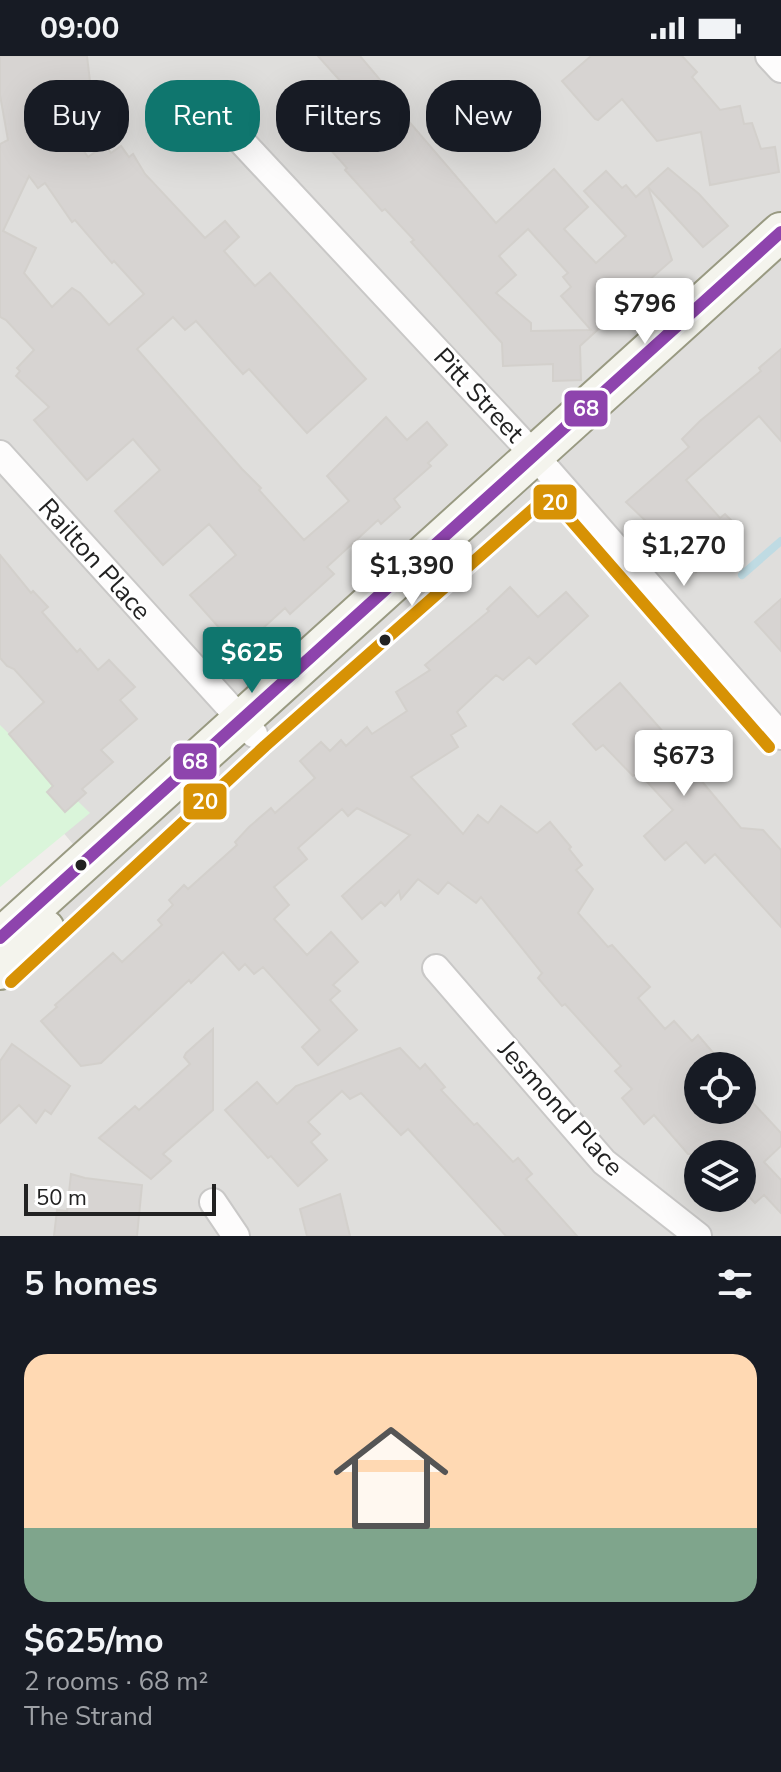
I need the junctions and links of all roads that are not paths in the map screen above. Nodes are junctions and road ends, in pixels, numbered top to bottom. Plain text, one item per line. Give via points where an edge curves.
1 (769, 56) edge
2 (781, 69) edge
3 (251, 152) edge
4 (781, 232) edge
5 (781, 266) edge
6 (0, 454) edge
7 (543, 464) junction
8 (247, 727) junction
9 (781, 736) edge
10 (0, 938) edge
11 (436, 968) dead end
12 (0, 970) edge
13 (213, 1202) dead end
14 (236, 1236) edge
15 (698, 1236) edge

1 - 2 street
3 - 7 street, Pitt Street
4 - 7 street
5 - 7 street
6 - 8 street, Railton Place
7 - 8 street
7 - 9 street, Pitt Street
8 - 10 street
8 - 12 street
11 - 15 street, Jesmond Place via 604,1162
13 - 14 street

